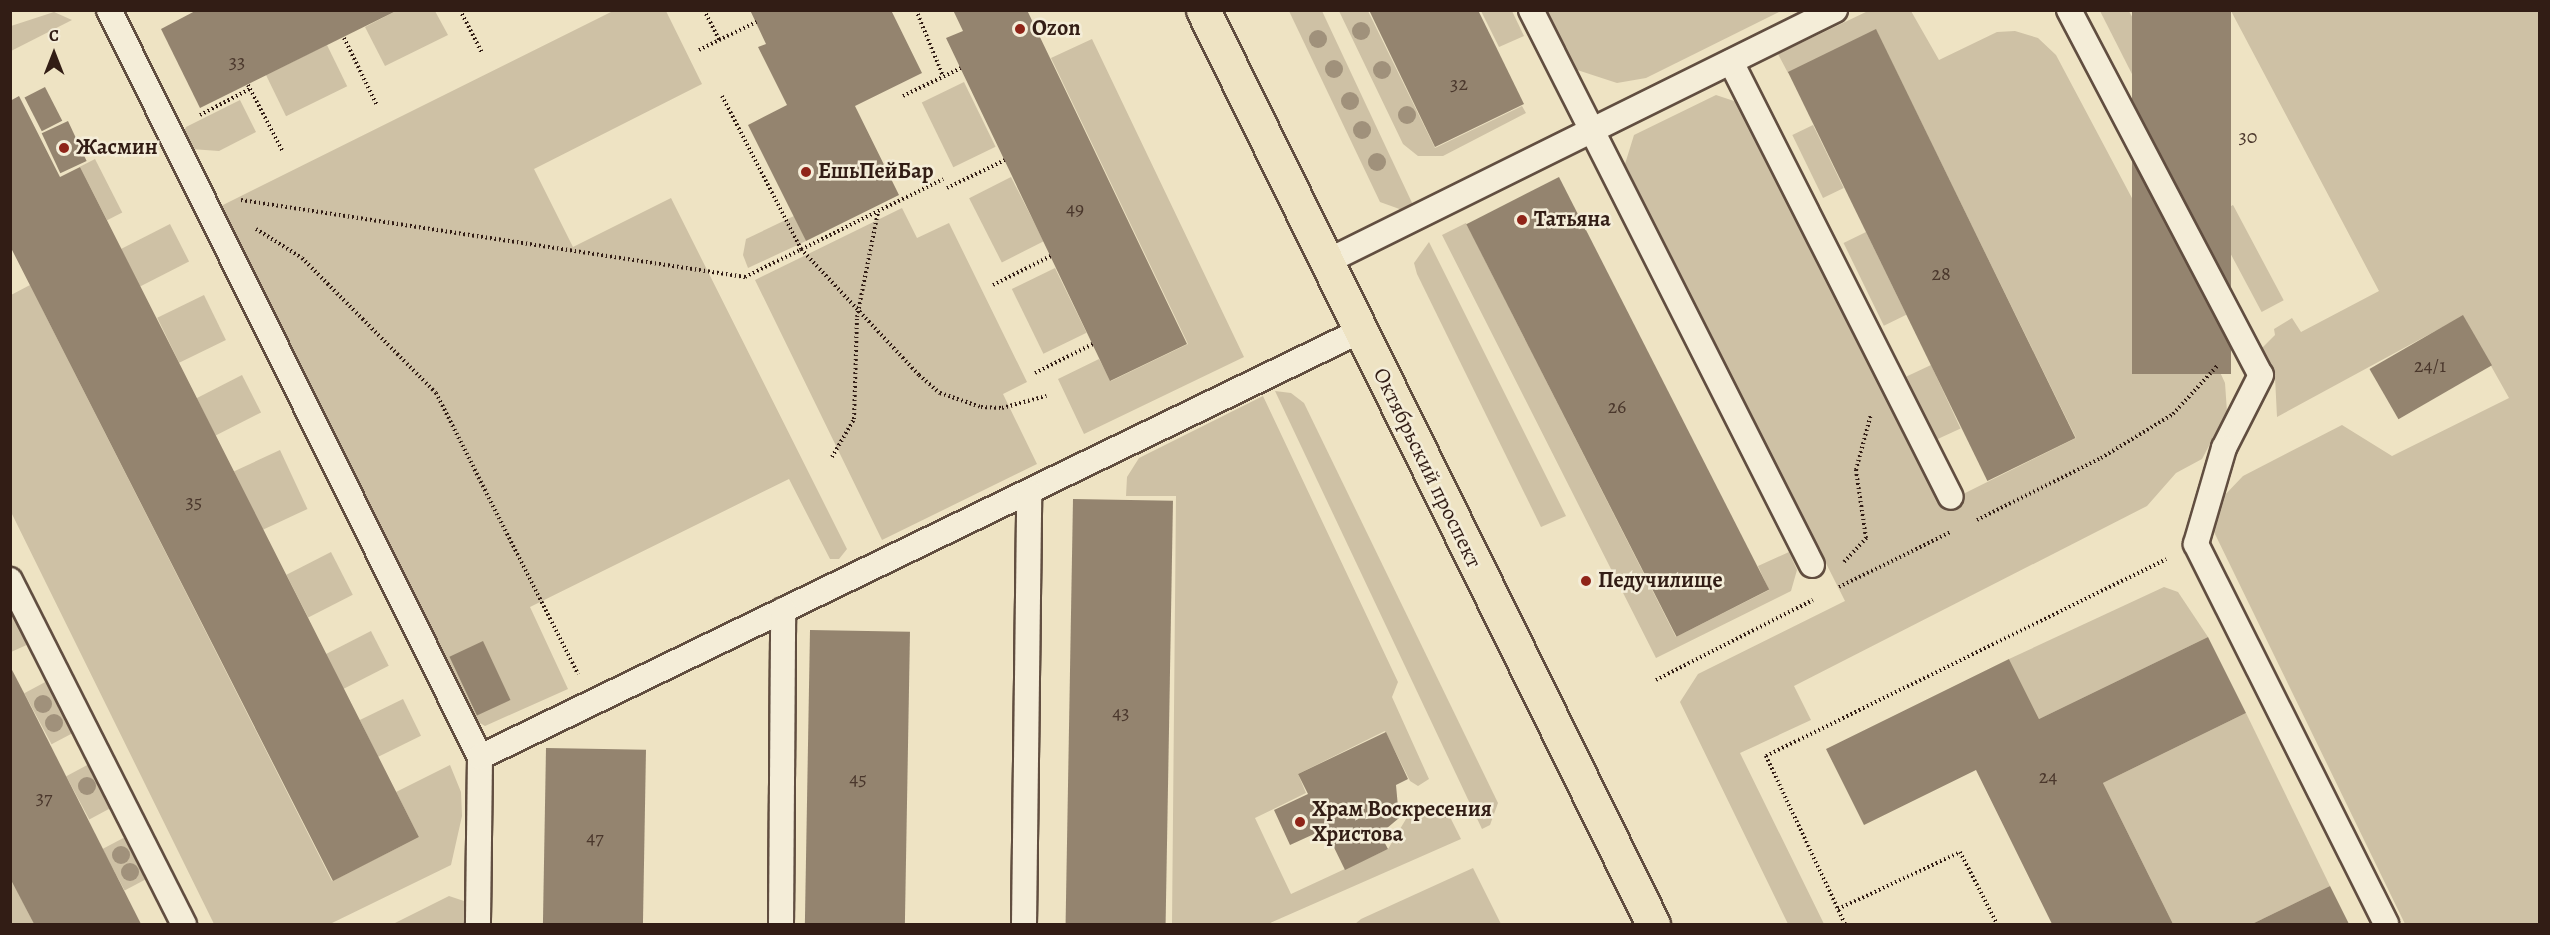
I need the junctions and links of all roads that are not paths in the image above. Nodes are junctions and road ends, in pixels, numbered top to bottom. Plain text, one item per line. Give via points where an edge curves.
1 (109, 10) edge
2 (1203, 10) edge
3 (1531, 10) edge
4 (1835, 10) edge
5 (2070, 10) edge
6 (1731, 62) junction
7 (1591, 130) junction
8 (1326, 262) junction
9 (1360, 331) junction
10 (1029, 492) junction
11 (1951, 497) dead end
12 (1812, 565) road end
13 (10, 580) edge
14 (783, 610) junction
15 (480, 757) junction
16 (184, 924) edge
17 (478, 924) edge
18 (781, 924) edge
19 (1024, 924) edge
20 (1653, 924) edge
21 (2386, 924) edge

1 - 15 lane
2 - 8 main road, Октябрьский проспект
3 - 7 lane
4 - 6 lane
5 - 21 lane via 2261,375 2224,448 2196,544
6 - 7 lane
6 - 11 lane
7 - 8 lane
7 - 12 lane
8 - 9 main road, Октябрьский проспект
9 - 10 lane
9 - 20 main road, Октябрьский проспект
10 - 14 lane
10 - 19 lane
13 - 16 lane
14 - 15 lane
14 - 18 lane
15 - 17 lane

